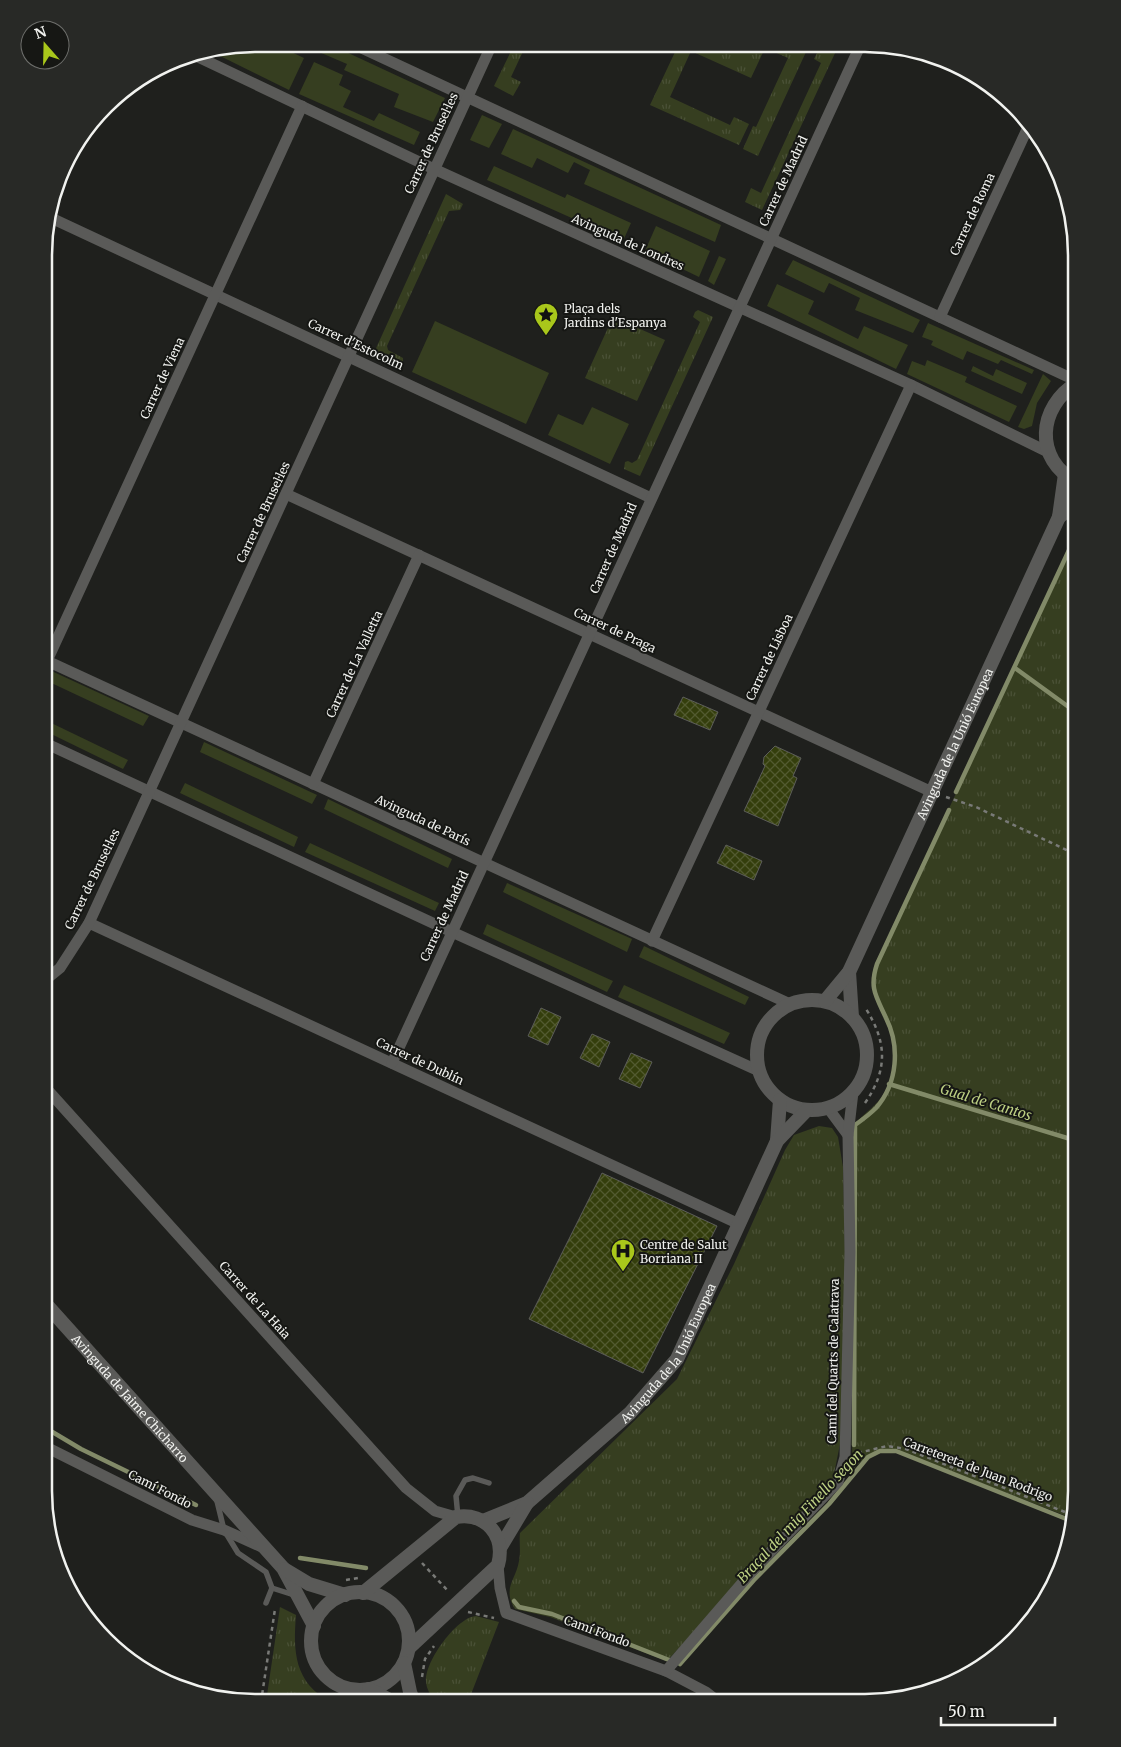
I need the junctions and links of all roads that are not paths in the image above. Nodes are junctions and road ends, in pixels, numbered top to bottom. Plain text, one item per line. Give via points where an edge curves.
1 (370, 52) edge
2 (488, 52) edge
3 (856, 52) edge
4 (203, 59) edge
5 (467, 97) junction
6 (302, 106) junction
7 (1026, 131) edge
8 (434, 169) junction
9 (55, 220) edge
10 (772, 238) junction
11 (216, 294) junction
12 (739, 308) junction
13 (940, 317) junction
14 (350, 355) junction
15 (1068, 378) edge
16 (910, 385) junction
17 (1068, 389) edge
18 (1050, 453) junction
19 (1068, 474) edge
20 (1068, 488) edge
21 (286, 494) junction
22 (651, 498) junction
23 (1068, 510) edge
24 (1059, 517) junction
25 (419, 555) junction
26 (590, 633) junction
27 (52, 648) edge
28 (52, 664) edge
29 (759, 712) junction
30 (181, 723) junction
31 (52, 746) edge
32 (313, 784) junction
33 (149, 792) junction
34 (932, 792) junction
35 (484, 863) junction
36 (89, 923) junction
37 (452, 932) junction
38 (652, 941) junction
39 (849, 972) junction
40 (52, 974) edge
41 (825, 1001) junction
42 (790, 1004) junction
43 (852, 1017) junction
44 (392, 1063) junction
45 (759, 1071) junction
46 (853, 1092) junction
47 (52, 1095) edge
48 (780, 1100) junction
49 (828, 1108) junction
50 (808, 1110) junction
51 (848, 1135) junction
52 (778, 1142) junction
53 (739, 1224) junction
54 (52, 1311) edge
55 (52, 1450) edge
56 (489, 1483) dead end
57 (215, 1494) junction
58 (527, 1503) junction
59 (457, 1517) junction
60 (483, 1521) junction
61 (224, 1530) junction
62 (500, 1548) junction
63 (266, 1550) junction
64 (498, 1565) junction
65 (283, 1568) junction
66 (276, 1589) junction
67 (363, 1593) junction
68 (345, 1595) junction
69 (300, 1597) junction
70 (266, 1603) dead end
71 (314, 1626) junction
72 (409, 1648) junction
73 (404, 1663) junction
74 (666, 1671) junction
75 (369, 1689) junction
76 (378, 1694) edge
77 (411, 1694) edge
78 (709, 1694) edge

1 - 5 street
2 - 5 street, Carrer de Brusel·les
3 - 10 street, Carrer de Madrid
4 - 6 street, Avinguda de Londres
5 - 8 street, Carrer de Brusel·les
5 - 10 street
6 - 8 street, Avinguda de Londres
6 - 11 street, Carrer de Viena
7 - 13 street, Carrer de Roma
8 - 12 street, Avinguda de Londres
8 - 14 street, Carrer de Brusel·les
9 - 11 street, Carrer d'Estocolm
10 - 12 street, Carrer de Madrid
10 - 13 street
11 - 14 street, Carrer d'Estocolm
11 - 27 street, Carrer de Viena
12 - 16 street, Avinguda de Londres
12 - 22 street, Carrer de Madrid
13 - 15 street
14 - 21 street, Carrer de Brusel·les
14 - 22 street, Carrer d'Estocolm
16 - 18 street, Avinguda de Londres
16 - 29 street, Carrer de Lisboa
17 - 18 street via 1050,411 1046,425
18 - 19 street
20 - 24 street, Avinguda de la Unió Europea
21 - 25 street, Carrer de Praga
21 - 30 street, Carrer de Brusel·les
22 - 26 street, Carrer de Madrid
23 - 24 street, Avinguda de la Unió Europea
24 - 34 street, Avinguda de la Unió Europea
25 - 26 street, Carrer de Praga
25 - 32 street, Carrer de La Valletta
26 - 29 street, Carrer de Praga
26 - 35 street, Carrer de Madrid
28 - 30 street, Avinguda de París
29 - 34 street, Carrer de Praga
29 - 38 street, Carrer de Lisboa
30 - 32 street, Avinguda de París
30 - 33 street, Carrer de Brusel·les
31 - 33 street
32 - 35 street, Avinguda de París
33 - 36 street, Carrer de Brusel·les
33 - 37 street
34 - 39 street, Avinguda de la Unió Europea
35 - 37 street, Carrer de Madrid
35 - 38 street, Avinguda de París
36 - 40 street, Carrer de Brusel·les via 60,968
36 - 44 street, Carrer de Dublín
37 - 44 street, Carrer de Madrid
37 - 45 street
38 - 42 street, Avinguda de París
39 - 41 street, Avinguda de la Unió Europea
39 - 43 street, Avinguda de la Unió Europea
41 - 42 street via 807,1000
41 - 43 street
42 - 45 street via 776,1012 758,1039
43 - 46 street via 862,1030 867,1046 865,1070
44 - 53 street, Carrer de Dublín
45 - 48 street via 767,1087
46 - 49 street
46 - 51 street, Camí del Quarts de Calatrava
47 - 59 street, Carrer de La Haia via 406,1488 435,1511
48 - 50 street
48 - 52 street, Avinguda de la Unió Europea
49 - 50 street
49 - 51 street
50 - 52 street, Avinguda de la Unió Europea
51 - 74 street, Camí del Quarts de Calatrava via 850,1252 845,1457 838,1482 755,1568
52 - 53 street, Avinguda de la Unió Europea
53 - 58 street, Avinguda de la Unió Europea via 677,1359 630,1413
54 - 57 street, Avinguda de Jaime Chicharro
55 - 61 street, Camí Fondo via 192,1520
56 - 59 lane via 473,1478 465,1480 456,1496
57 - 61 lane
57 - 63 street, Avinguda de Jaime Chicharro
58 - 60 street, Avinguda de la Unió Europea
58 - 62 street, Avinguda de la Unió Europea
59 - 60 street via 470,1516
59 - 67 street
60 - 62 street via 498,1537
61 - 63 street, Camí Fondo
61 - 66 lane via 238,1553 266,1572
62 - 64 street, Avinguda de la Unió Europea
63 - 65 street, Avinguda de Jaime Chicharro
64 - 72 street
64 - 74 street, Camí Fondo via 506,1613
65 - 68 street via 309,1584
65 - 69 street
66 - 69 lane
66 - 70 lane
67 - 68 street
67 - 72 street via 385,1599 402,1615
68 - 71 street via 326,1607
69 - 71 street
71 - 75 street via 312,1648 320,1669 332,1681 347,1688
72 - 73 street
73 - 75 street via 390,1680
73 - 77 street
74 - 78 street, Camí Fondo
75 - 76 street

